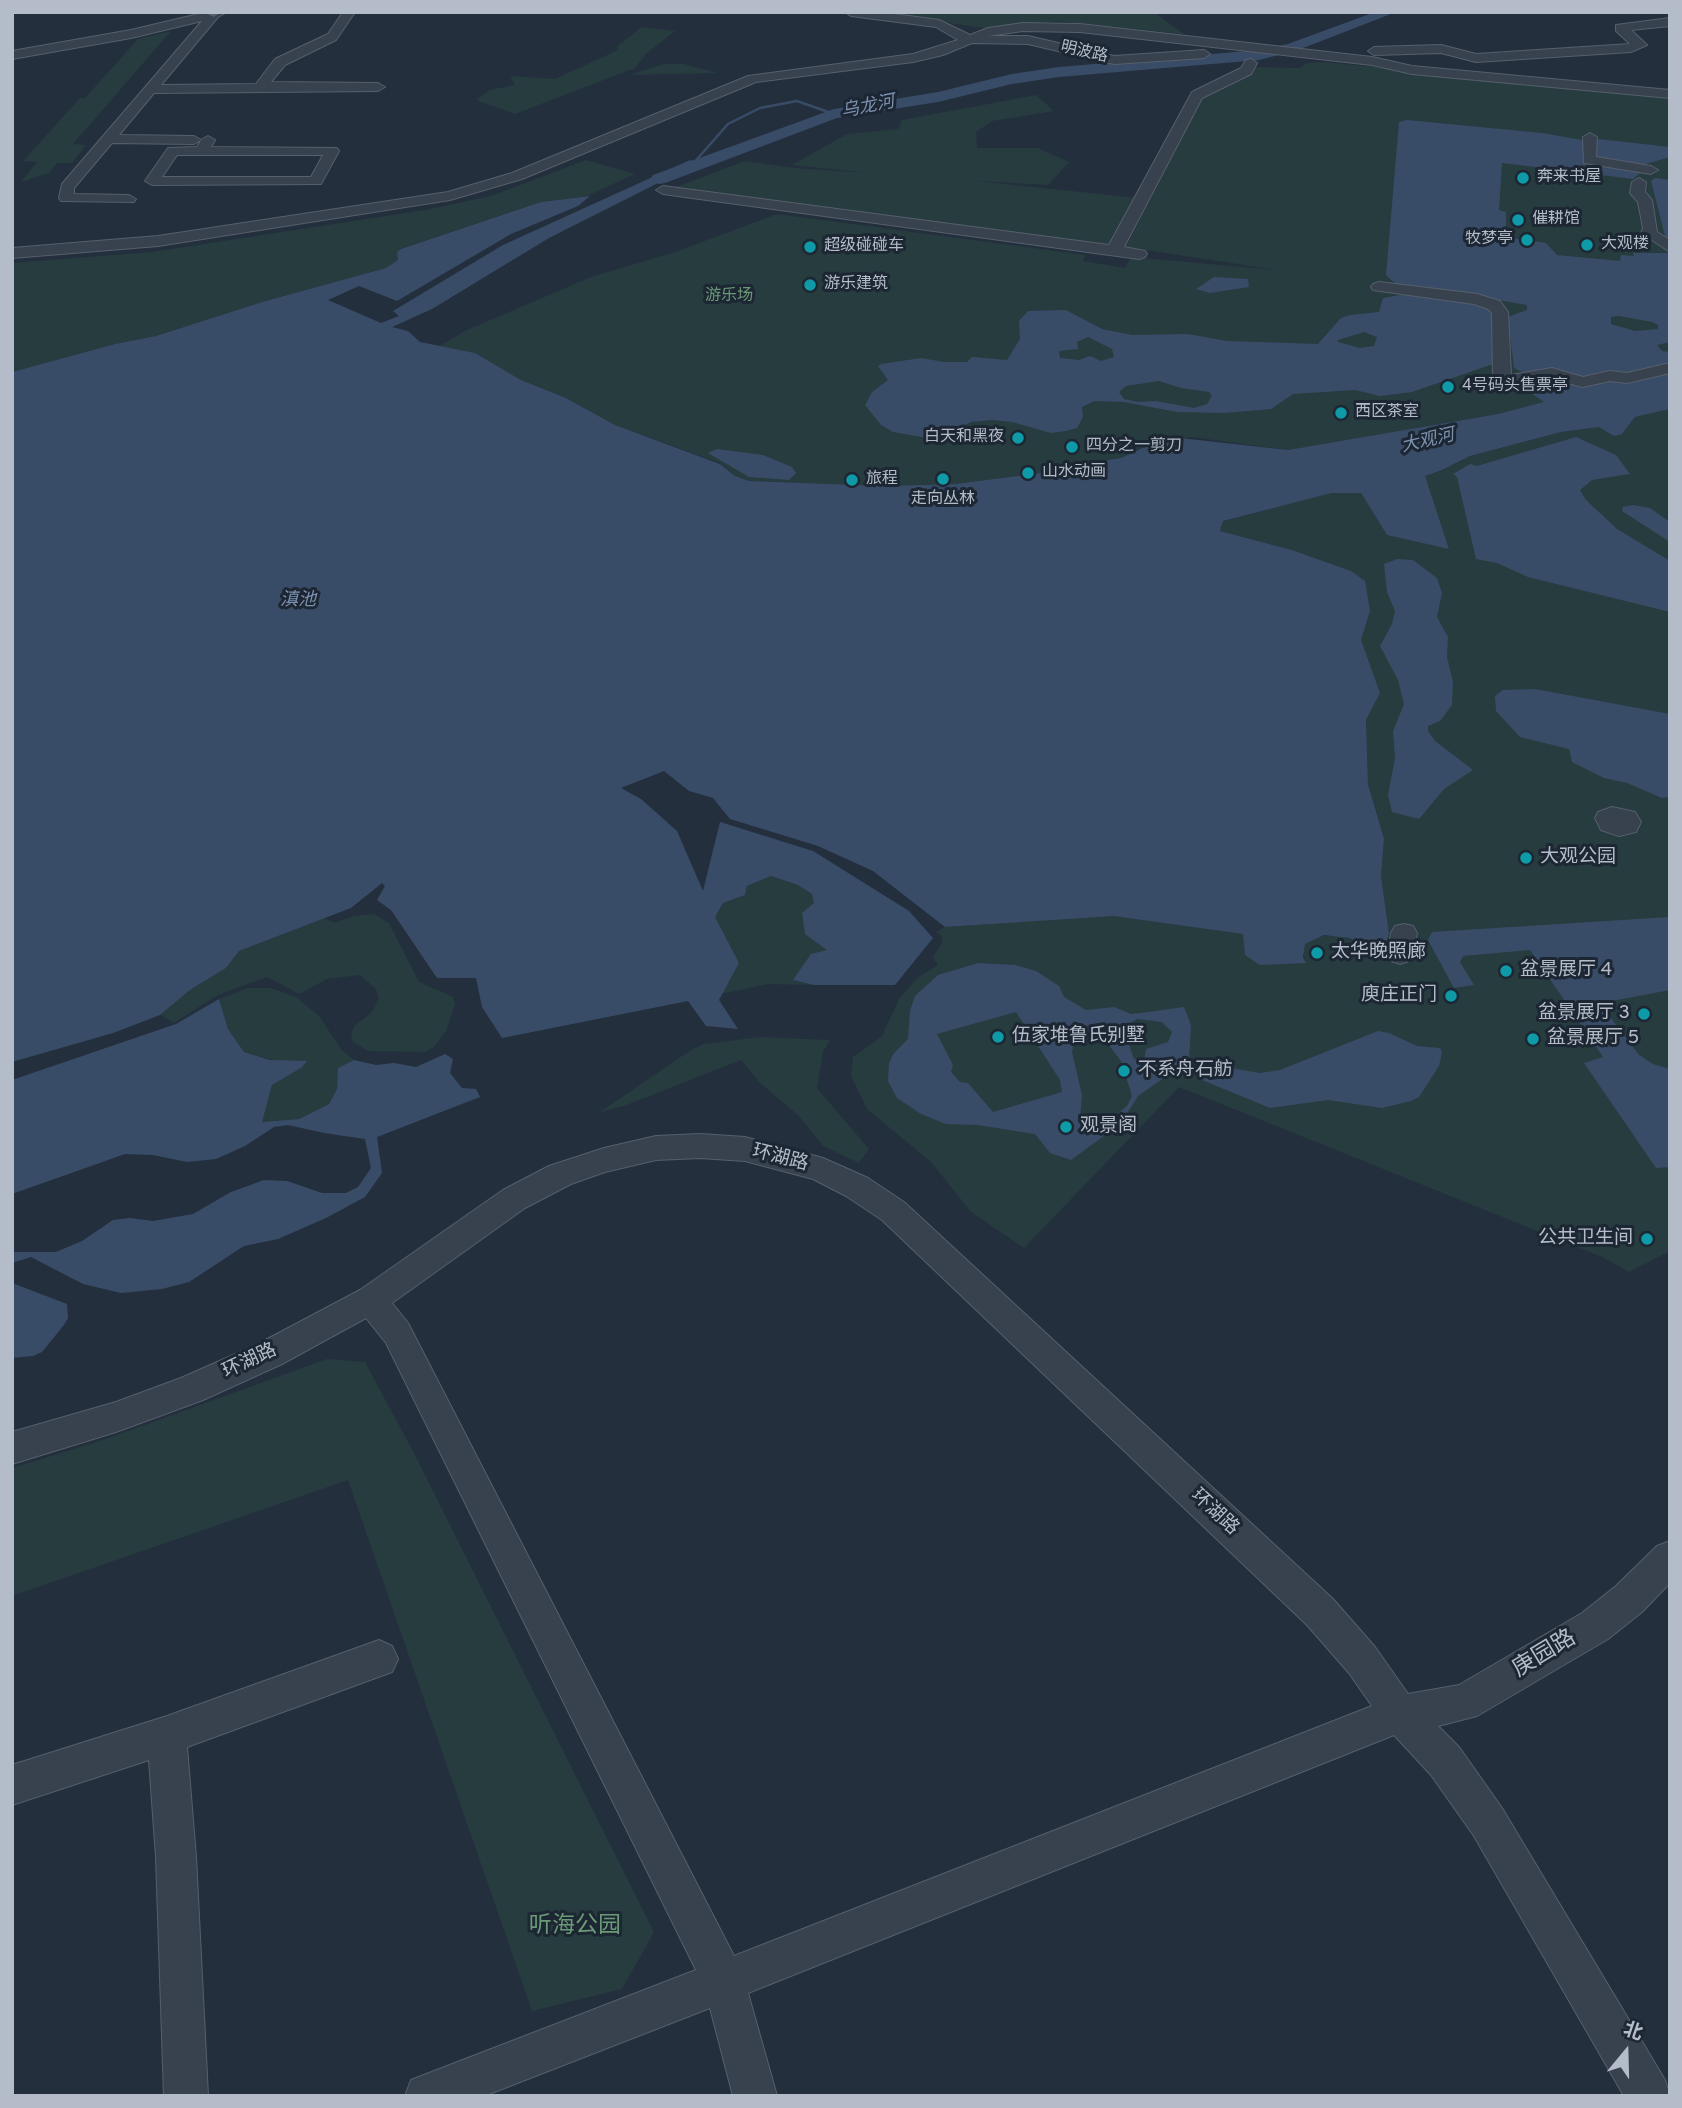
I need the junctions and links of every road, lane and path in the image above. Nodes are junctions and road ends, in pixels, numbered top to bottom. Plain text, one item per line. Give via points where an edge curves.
1 (349, 12) edge
2 (850, 12) edge
3 (215, 13) edge
4 (1670, 22) edge
5 (968, 39) junction
6 (12, 55) edge
7 (1319, 56) junction
8 (1244, 59) junction
9 (263, 86) junction
10 (378, 87) dead end
11 (149, 89) junction
12 (1670, 94) edge
13 (1590, 137) dead end
14 (106, 139) junction
15 (204, 145) junction
16 (1649, 177) junction
17 (663, 190) dead end
18 (129, 199) dead end
19 (1658, 223) junction
20 (1670, 247) edge
21 (1114, 251) junction
22 (12, 253) edge
23 (1139, 254) dead end
24 (1379, 286) dead end
25 (1670, 368) edge
26 (371, 1300) junction
27 (12, 1448) edge
28 (1670, 1558) edge
29 (379, 1659) dead end
30 (1400, 1714) junction
31 (167, 1735) junction
32 (12, 1785) edge
33 (724, 1981) junction
34 (186, 2096) edge
35 (427, 2096) edge
36 (755, 2096) edge
37 (1649, 2096) edge

1 - 9 street via 326,41 280,62
2 - 5 street, 明波路 via 939,24
3 - 6 street via 131,34
3 - 11 street
4 - 7 street via 1620,28 1641,45 1630,48 1476,58 1441,49
5 - 7 street via 1007,29 1062,26
5 - 8 street, 明波路 via 1028,40 1114,60
5 - 22 street via 913,58 752,79 517,176 450,195 158,241
7 - 8 street, 明波路
7 - 12 street via 1412,70
8 - 21 street via 1246,71 1197,95
9 - 10 street
9 - 11 street via 250,90
11 - 14 street
13 - 16 street via 1589,160
14 - 15 street
14 - 18 street via 68,184 66,198
15 - 15 street via 173,151 152,181 316,181 332,151
16 - 19 street via 1656,192
16 - 19 street via 1645,200
17 - 21 street
19 - 20 street
21 - 23 street
24 - 25 street via 1489,304 1502,382 1528,384 1552,373 1582,382
26 - 27 street, 环湖路 via 270,1354 191,1389
26 - 30 street, 环湖路 via 514,1199 560,1175 604,1160 656,1148 700,1146 745,1149 823,1170 893,1211 1320,1612
26 - 33 street via 397,1333
28 - 30 street, 庚园路 via 1595,1626 1464,1703
29 - 31 street
30 - 33 street, 庚园路
30 - 37 street, 环湖路 via 1445,1761 1488,1822
31 - 32 street
31 - 34 street
33 - 35 street, 庚园路
33 - 36 street

